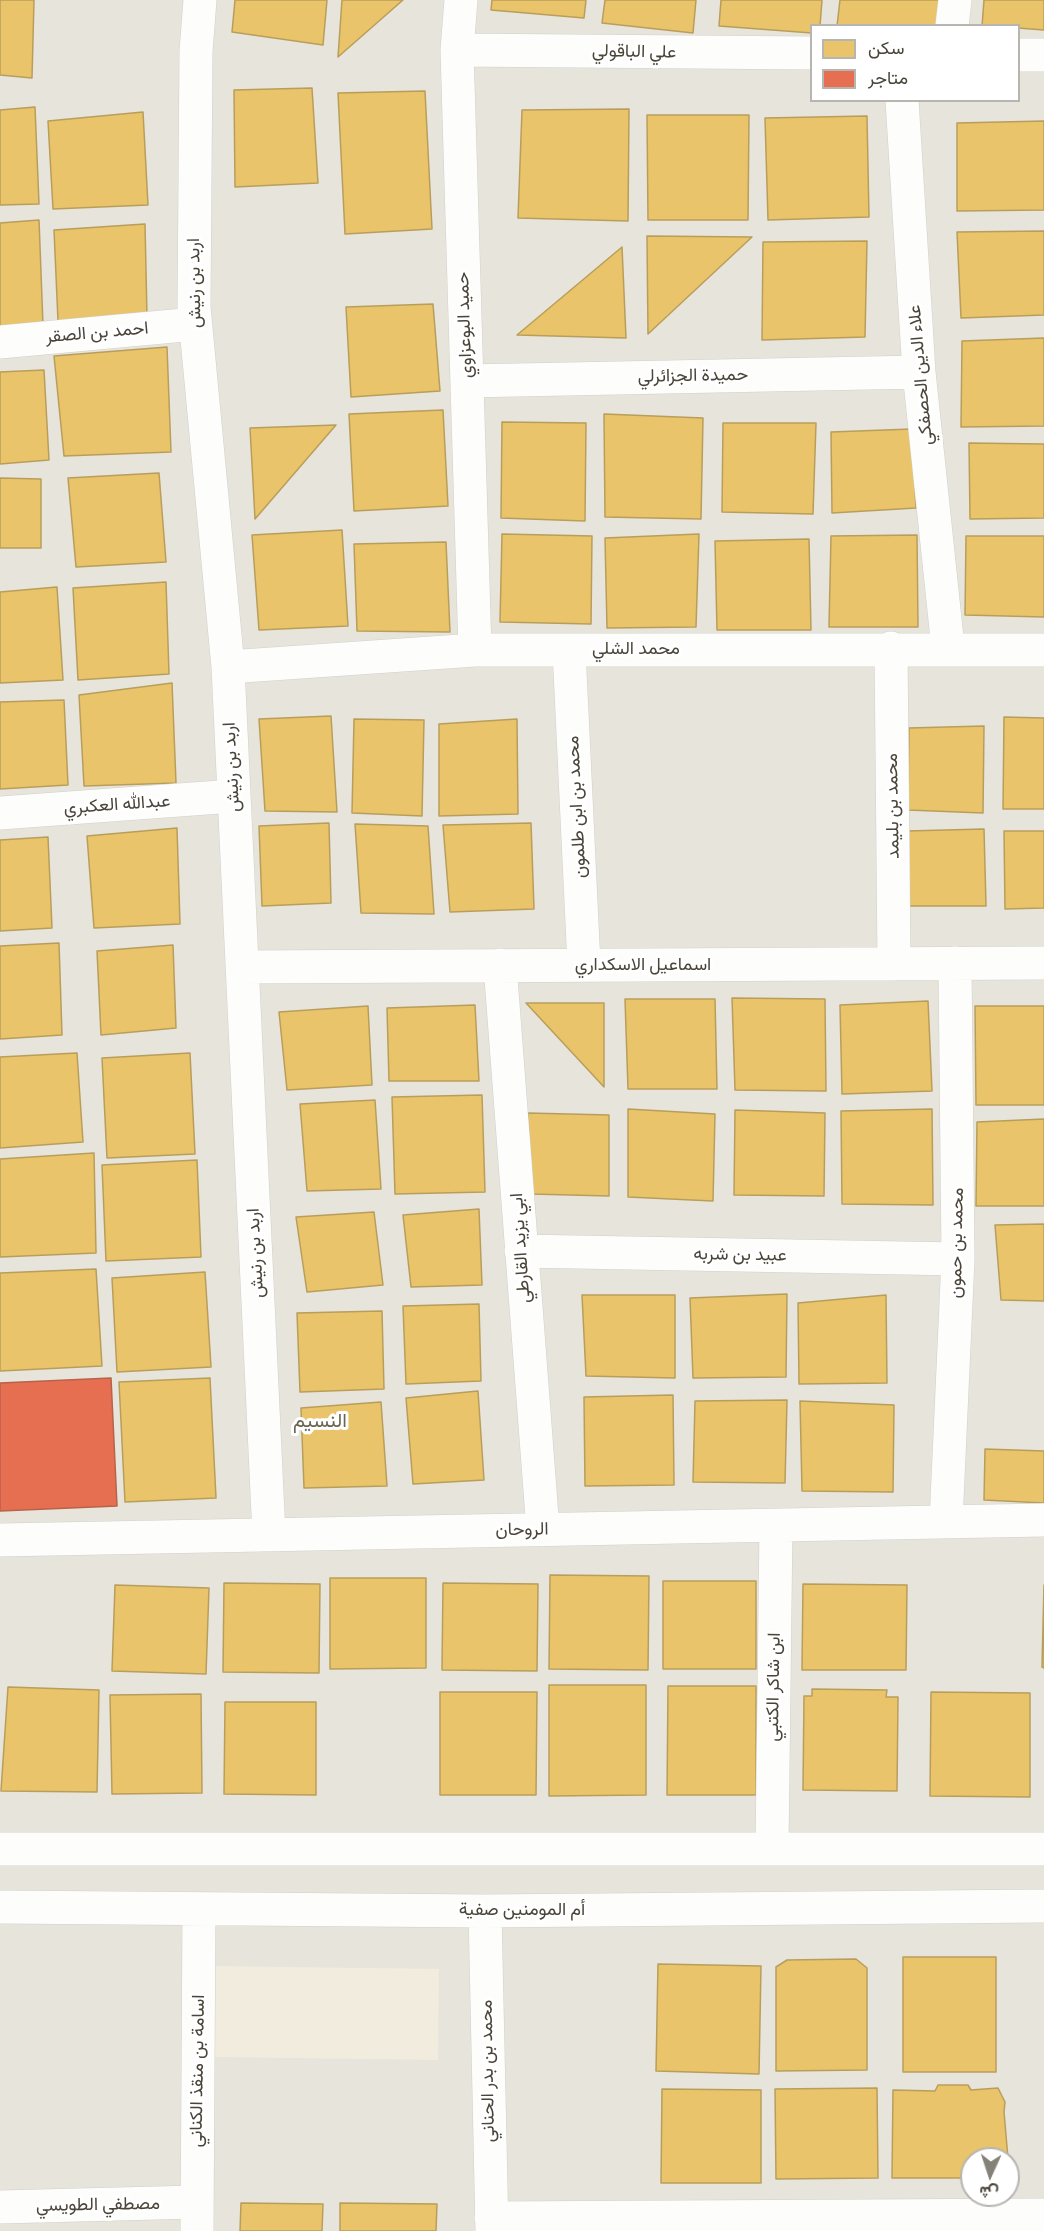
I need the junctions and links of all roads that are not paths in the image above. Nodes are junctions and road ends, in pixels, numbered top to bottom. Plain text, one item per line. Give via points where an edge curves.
1 (200, 0) edge
2 (461, 0) edge
3 (955, 0) edge
4 (952, 24) edge
5 (457, 50) junction
6 (810, 53) edge
7 (1020, 55) edge
8 (1044, 56) edge
9 (902, 102) edge
10 (195, 324) junction
11 (0, 342) edge
12 (919, 372) junction
13 (467, 381) junction
14 (891, 648) junction
15 (948, 648) junction
16 (475, 650) junction
17 (569, 650) junction
18 (1044, 650) edge
19 (228, 667) junction
20 (234, 796) junction
21 (0, 813) edge
22 (955, 963) junction
23 (1044, 963) edge
24 (894, 964) junction
25 (500, 965) junction
26 (584, 965) junction
27 (242, 967) junction
28 (521, 1251) junction
29 (958, 1259) junction
30 (1044, 1520) edge
31 (946, 1522) junction
32 (776, 1526) junction
33 (543, 1530) junction
34 (269, 1535) junction
35 (0, 1540) edge
36 (0, 1849) edge
37 (772, 1849) junction
38 (1044, 1849) edge
39 (1044, 1906) edge
40 (0, 1907) edge
41 (200, 1910) junction
42 (485, 1911) junction
43 (0, 2207) edge
44 (1044, 2215) edge
45 (197, 2217) edge
46 (492, 2224) edge

1 - 10 street, اربد بن رنيش via 196,51
2 - 5 street, حميد البوعزاوي
3 - 4 street
5 - 6 street, علي الباقولي
5 - 13 street, حميد البوعزاوي
7 - 8 street
9 - 12 street, علاء الدين الحصفكي
10 - 11 street, احمد بن الصقر
10 - 19 street, اربد بن رنيش
12 - 13 street, حميدة الجزائرلي
12 - 15 street, علاء الدين الحصفكي
13 - 16 street, حميد البوعزاوي
14 - 15 street, محمد الشلي
14 - 17 street, محمد الشلي
14 - 24 street, محمد بن بليمد
15 - 18 street, محمد الشلي
16 - 17 street, محمد الشلي
16 - 19 street, محمد الشلي
17 - 26 street, محمد بن ابن طلمون
19 - 20 street, اربد بن رنيش
20 - 21 street, عبدالله العكبري
20 - 27 street, اربد بن رنيش
22 - 23 street, اسماعيل الاسكداري
22 - 24 street, اسماعيل الاسكداري
22 - 29 street, محمد بن حمون
24 - 26 street, اسماعيل الاسكداري
25 - 26 street, اسماعيل الاسكداري
25 - 27 street, اسماعيل الاسكداري
25 - 28 street, ابي يزيد القارطي
27 - 34 street, اربد بن رنيش
28 - 29 street, عبيد بن شربه
28 - 33 street, ابي يزيد القارطي
29 - 31 street, محمد بن حمون
30 - 31 street, الروحان
31 - 32 street, الروحان
32 - 33 street, الروحان
32 - 37 street, ابن شاكر الكتبي
33 - 34 street, الروحان
34 - 35 street, الروحان
36 - 37 street
37 - 38 street
39 - 42 street, أم المومنين صفية
40 - 41 street, أم المومنين صفية
41 - 42 street, أم المومنين صفية
41 - 45 street, اسامة بن منقذ الكناني
42 - 46 street, محمد بن بدر الحناني
43 - 45 street, مصطفي الطويسي
44 - 46 street

